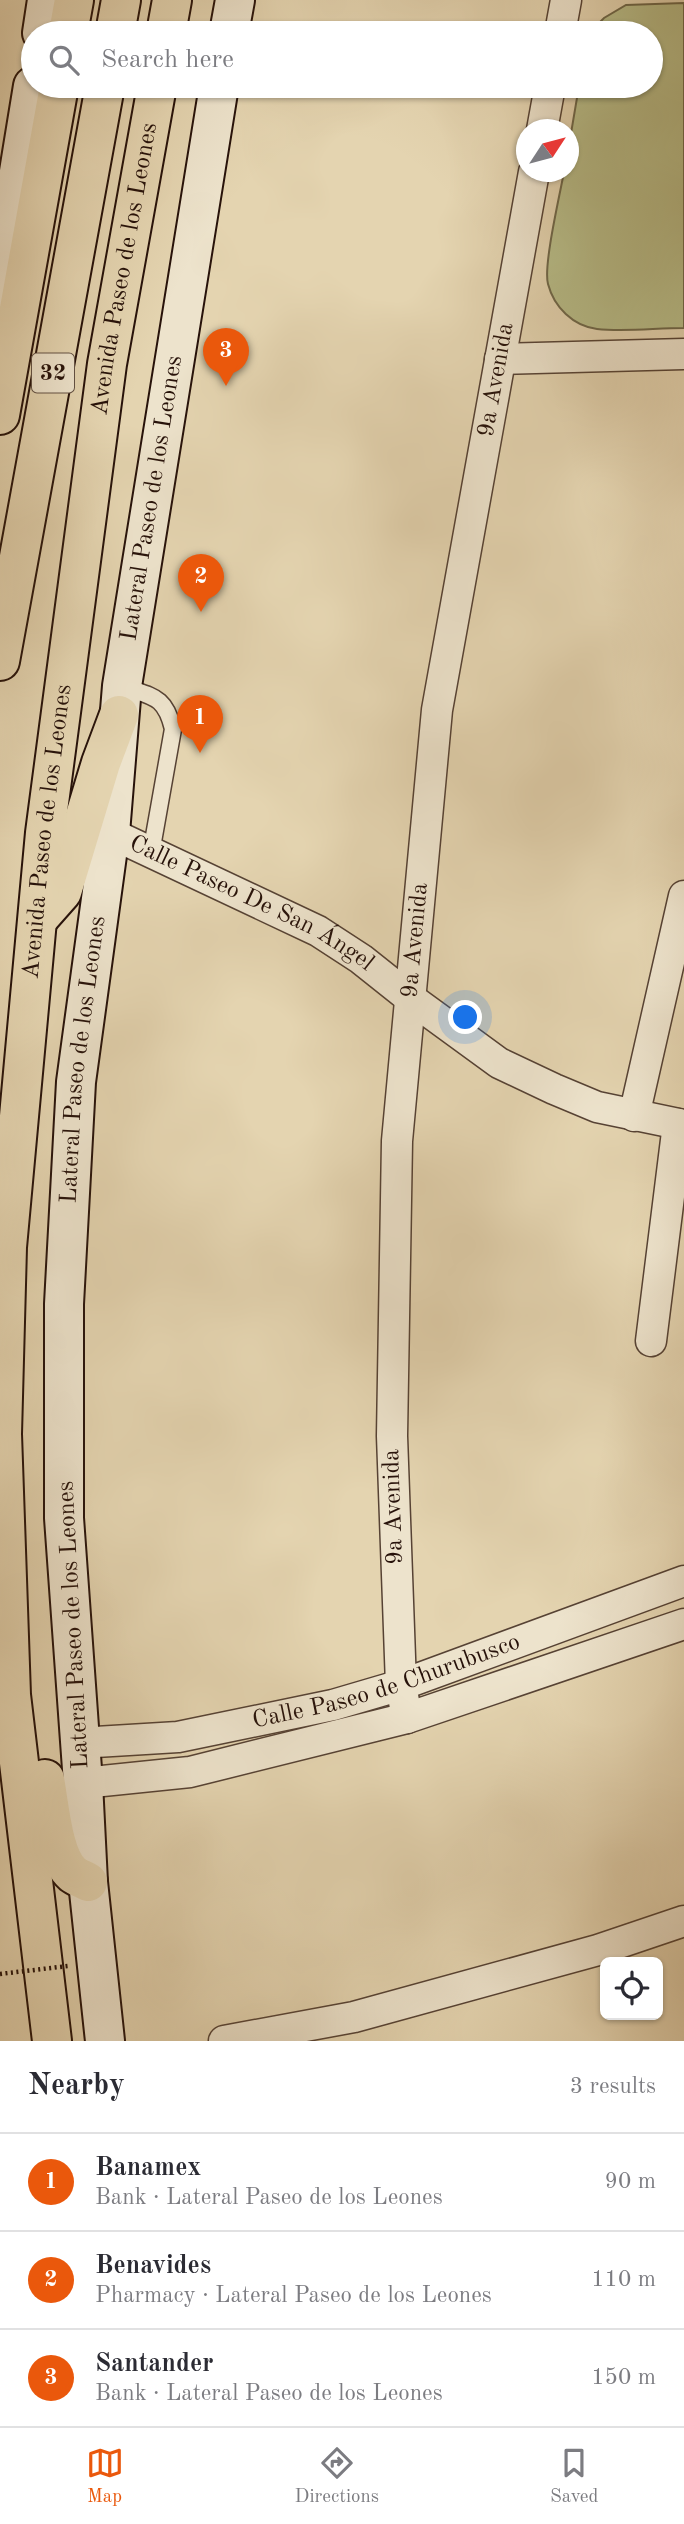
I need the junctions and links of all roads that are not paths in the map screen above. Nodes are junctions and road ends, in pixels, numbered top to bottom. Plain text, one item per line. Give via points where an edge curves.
1 (47, 0) edge
2 (74, 0) edge
3 (121, 0) edge
4 (172, 0) edge
5 (235, 0) edge
6 (566, 0) edge
7 (44, 21) edge
8 (70, 21) edge
9 (117, 21) edge
10 (168, 21) edge
11 (231, 21) edge
12 (562, 21) edge
13 (31, 98) edge
14 (57, 98) edge
15 (104, 98) edge
16 (154, 98) edge
17 (217, 98) edge
18 (548, 98) edge
19 (544, 119) edge
20 (532, 182) edge
21 (0, 288) edge
22 (684, 354) edge
23 (500, 359) junction
24 (0, 415) edge
25 (0, 661) edge
26 (121, 701) junction
27 (110, 833) junction
28 (151, 853) junction
29 (684, 897) edge
30 (35, 922) junction
31 (410, 998) junction
32 (634, 1116) junction
33 (681, 1124) edge
34 (651, 1341) dead end
35 (6, 1527) junction
36 (684, 1581) edge
37 (684, 1624) edge
38 (401, 1685) junction
39 (407, 1718) junction
40 (79, 1743) junction
41 (83, 1783) junction
42 (88, 1882) junction
43 (684, 1921) edge
44 (52, 2041) edge
45 (105, 2041) edge
46 (224, 2041) edge

1 - 7 street
2 - 8 main road
3 - 9 main road
4 - 10 main road
5 - 11 street
6 - 12 street
13 - 21 street
14 - 24 main road
15 - 25 main road, 32
16 - 30 main road, Avenida Paseo de los Leones / 32 via 107,364
17 - 26 street, Lateral Paseo de los Leones
18 - 19 street
20 - 23 street, 9a Avenida
22 - 23 street
23 - 31 street, 9a Avenida via 437,710
26 - 27 street, Lateral Paseo de los Leones
26 - 28 lane via 158,699 169,711 173,729
26 - 30 main road via 62,892
27 - 28 street, Calle Paseo De San Ángel
27 - 40 street, Lateral Paseo de los Leones via 76,1083 64,1304 64,1518
28 - 31 street, Calle Paseo De San Ángel via 318,931
29 - 32 street
30 - 35 main road, Avenida Paseo de los Leones / 32 via 7,1247 2,1434
31 - 32 street, Calle Paseo De San Ángel via 499,1063 597,1107
31 - 38 street, 9a Avenida via 397,1141 392,1436
32 - 33 street, Calle Paseo De San Ángel
33 - 34 street
35 - 42 main road via 25,1597 31,1689 54,1829 62,1860 73,1874
35 - 44 main road, Avenida Paseo de los Leones / 32 via 12,1695
36 - 38 street, Calle Paseo de Churubusco
37 - 39 street, Calle Paseo de Churubusco
38 - 39 street, 9a Avenida
38 - 40 street, Calle Paseo de Churubusco via 178,1737
39 - 41 street, Calle Paseo de Churubusco via 190,1772
40 - 41 street, Lateral Paseo de los Leones
41 - 42 street, Lateral Paseo de los Leones
42 - 45 street, Lateral Paseo de los Leones
43 - 46 street via 598,1950 355,2017

